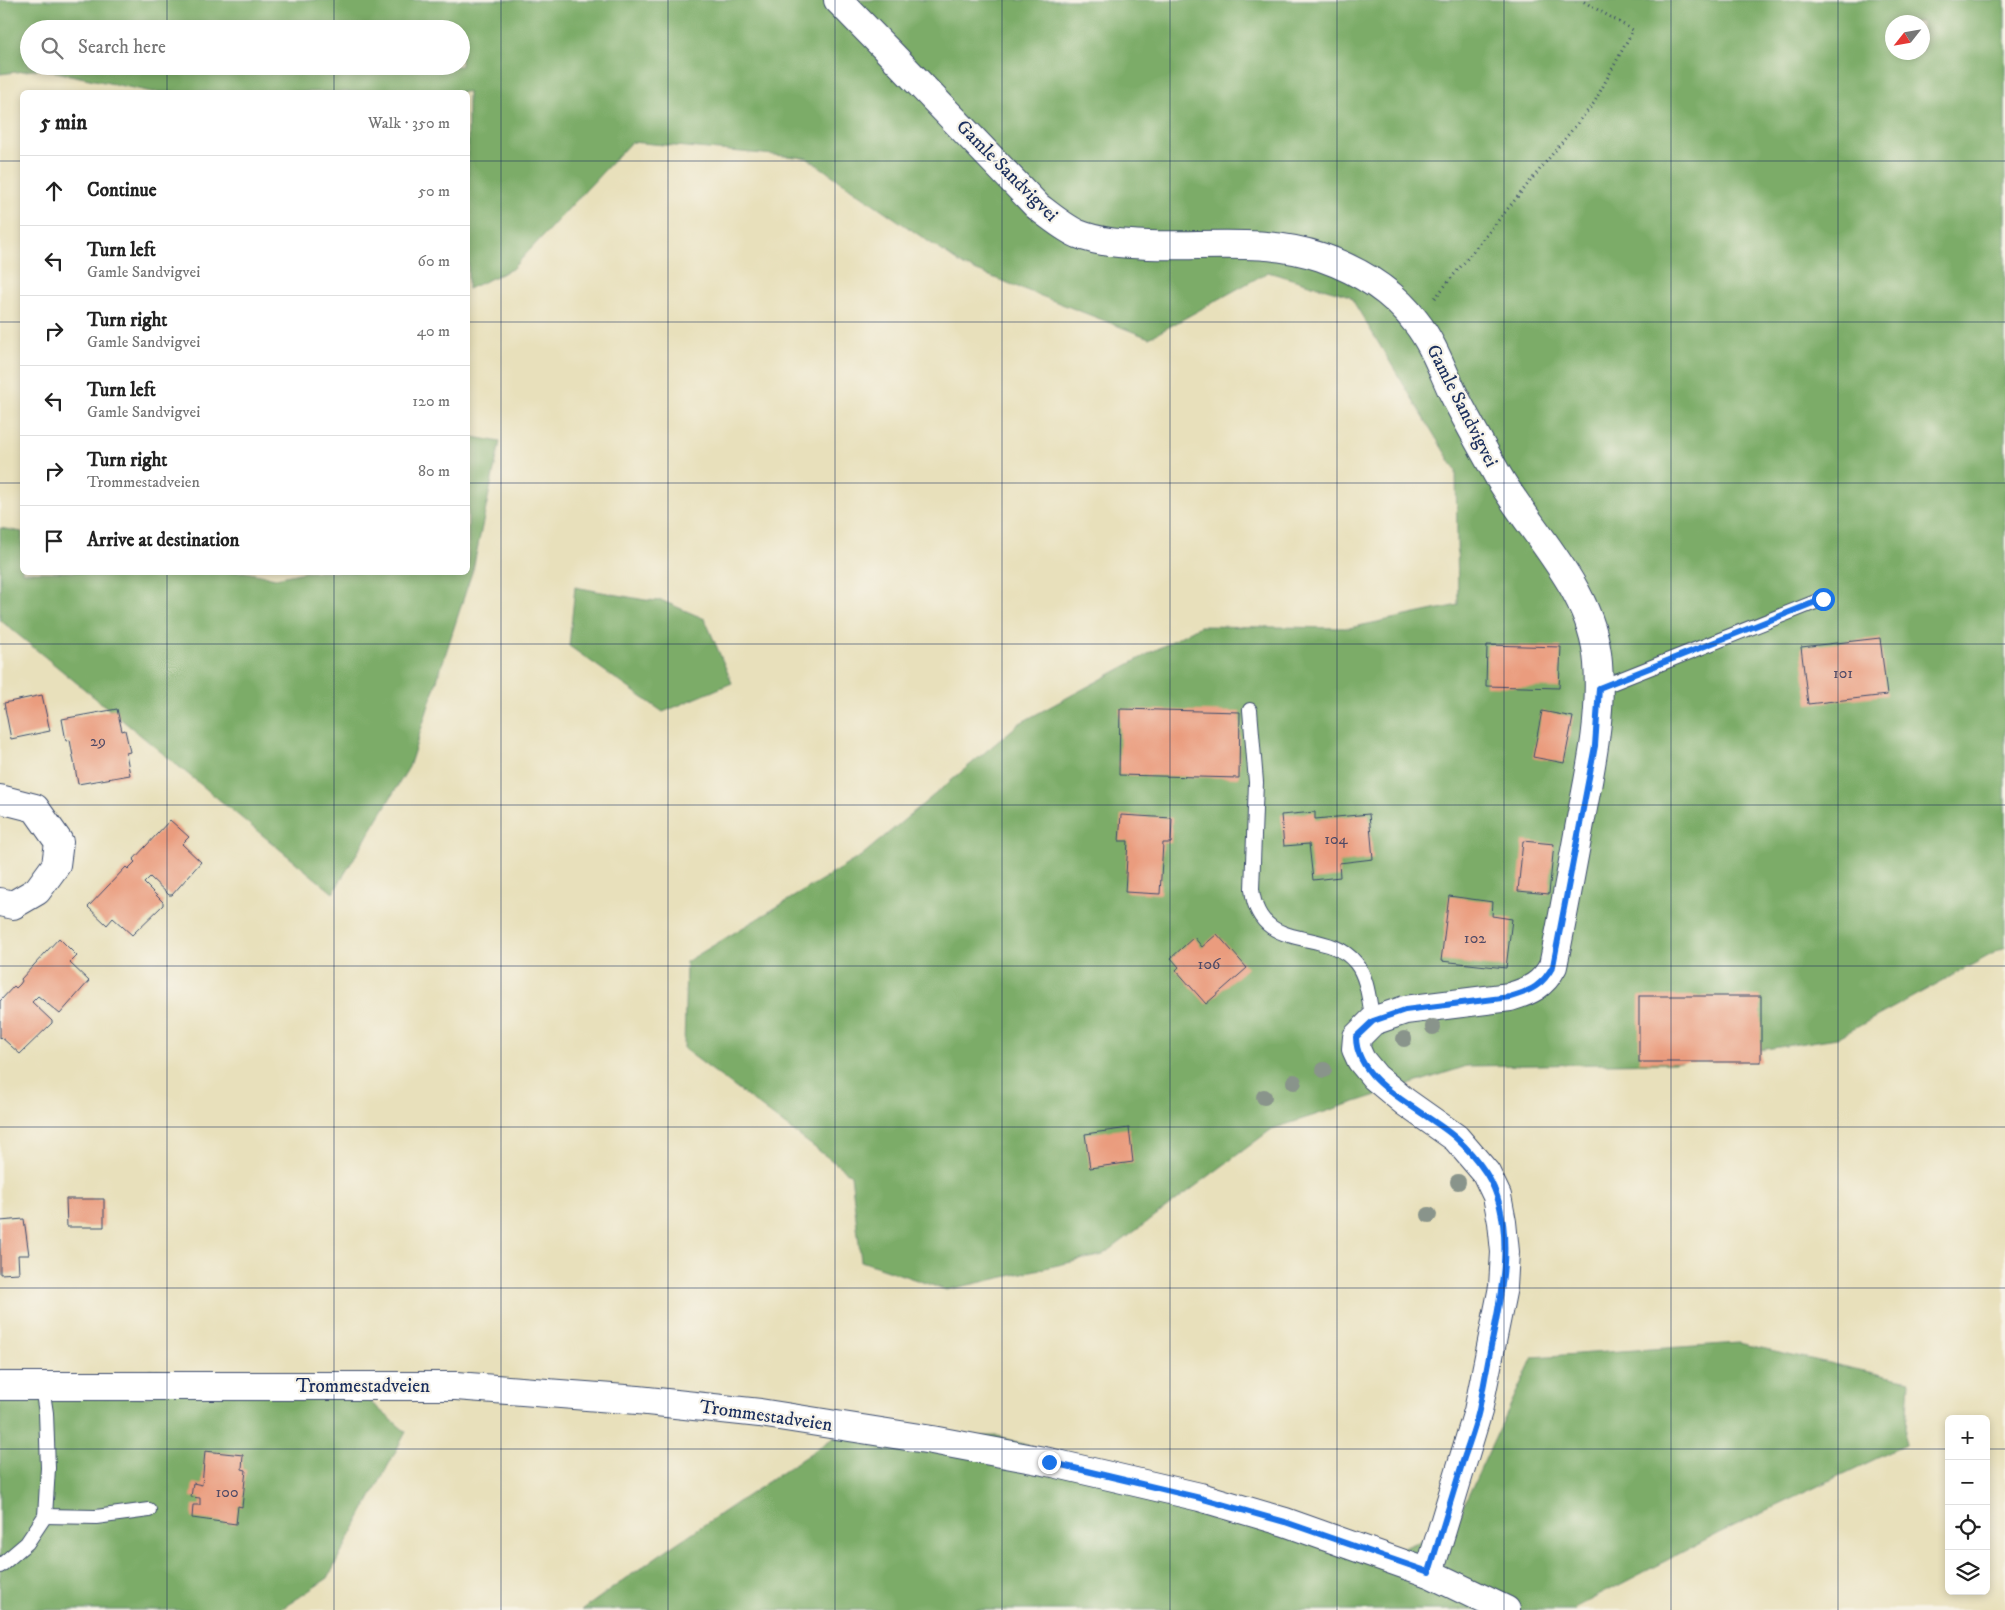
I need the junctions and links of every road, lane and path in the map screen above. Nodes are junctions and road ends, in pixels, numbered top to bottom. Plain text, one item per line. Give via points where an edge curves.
1 (838, 0) edge
2 (1581, 0) edge
3 (1416, 321) junction
4 (1823, 599) dead end
5 (1599, 688) junction
6 (1250, 710) dead end
7 (0, 799) edge
8 (0, 902) edge
9 (1373, 1021) junction
10 (0, 1386) edge
11 (42, 1387) junction
12 (149, 1510) dead end
13 (45, 1516) junction
14 (0, 1566) edge
15 (1429, 1572) junction
16 (1506, 1610) edge

1 - 3 street, Gamle Sandvigvei via 1037,206 1060,224 1080,235 1130,244 1251,244 1288,248 1358,272 1389,293
2 - 3 path via 1633,30 1594,103
3 - 5 street, Gamle Sandvigvei via 1436,353 1499,477 1576,592 1591,624
4 - 5 lane
5 - 9 street, Gamle Sandvigvei via 1595,746 1553,966 1547,978 1524,993 1510,997 1405,1010
6 - 9 lane via 1256,782 1253,902 1263,919 1276,930 1347,953 1362,971
7 - 8 street via 35,808 59,842 56,865 37,891 12,906
9 - 15 street, Gamle Sandvigvei via 1356,1037 1356,1049 1361,1060 1375,1077 1405,1102 1456,1138 1486,1173 1497,1196 1504,1237 1503,1286 1478,1411
10 - 11 street, Trommestadveien
11 - 13 lane via 48,1468
11 - 15 street, Trommestadveien via 456,1386 638,1400 760,1414 932,1440 1049,1462 1181,1493 1285,1522
12 - 13 lane via 96,1517
13 - 14 lane via 27,1543
15 - 16 street, Trommestadveien

